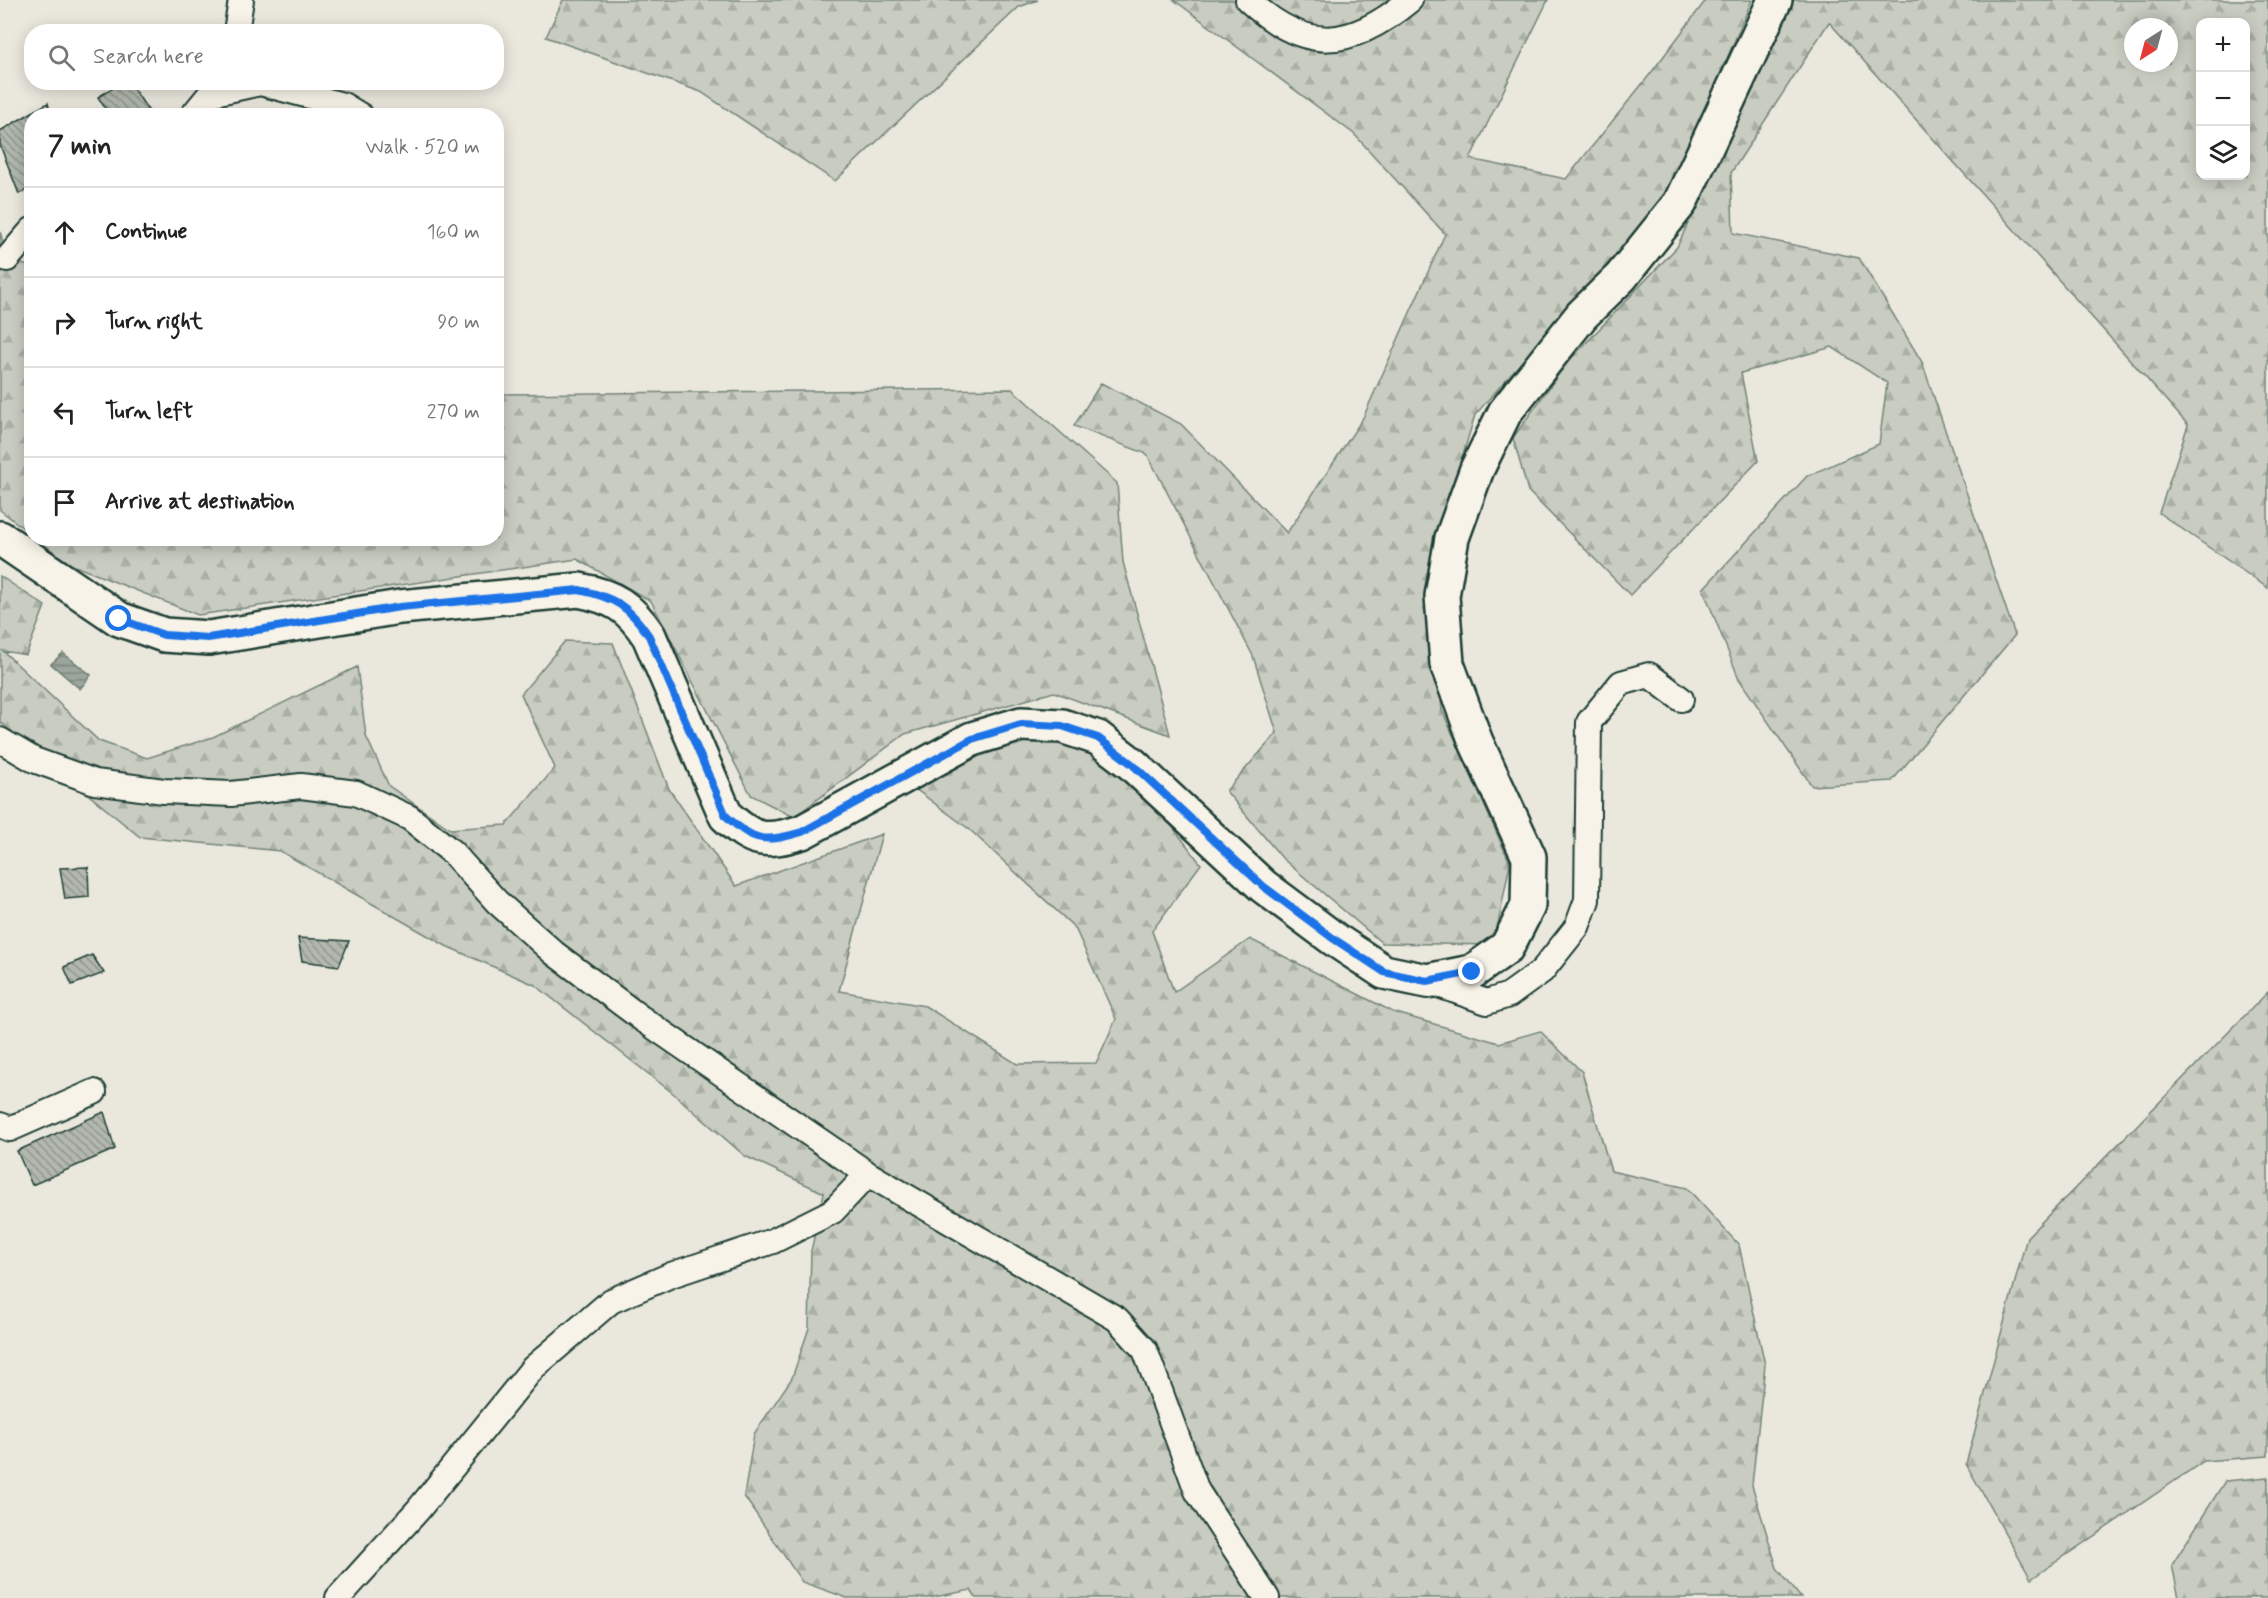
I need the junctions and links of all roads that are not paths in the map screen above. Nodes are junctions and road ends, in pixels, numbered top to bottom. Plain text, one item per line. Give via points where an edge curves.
1 (241, 0) edge
2 (1248, 0) edge
3 (1410, 0) edge
4 (1775, 0) edge
5 (237, 24) edge
6 (211, 90) edge
7 (289, 90) edge
8 (198, 108) edge
9 (348, 108) edge
10 (24, 240) edge
11 (8, 259) dead end
12 (0, 538) edge
13 (1681, 699) dead end
14 (0, 740) edge
15 (1427, 981) junction
16 (94, 1092) dead end
17 (0, 1125) edge
18 (868, 1174) junction
19 (338, 1598) edge
20 (1266, 1598) edge

1 - 5 street
2 - 3 street via 1268,18 1305,37 1343,39 1387,19
4 - 15 main road via 1680,203 1504,412 1477,468 1452,538 1442,596 1447,664 1476,742 1529,857 1527,906 1507,947 1472,972
6 - 8 street
7 - 9 street
10 - 11 street
12 - 15 main road via 119,619 164,635 208,638 400,607 567,591 607,596 634,613 649,636 726,816 746,834 776,840 802,832 972,739 1021,724 1062,726 1098,738 1132,764 1263,886 1334,939 1384,972
13 - 15 street via 1649,675 1621,683 1589,722 1587,900 1577,927 1542,971 1509,996 1487,1002
14 - 18 street via 34,760 95,782 231,794 301,786 356,793 410,818 452,852 497,902 554,953 641,1018
16 - 17 street via 10,1129
18 - 19 street via 833,1211 773,1241 671,1275 611,1302 533,1368 418,1510
18 - 20 street via 1117,1319 1145,1350 1197,1491

